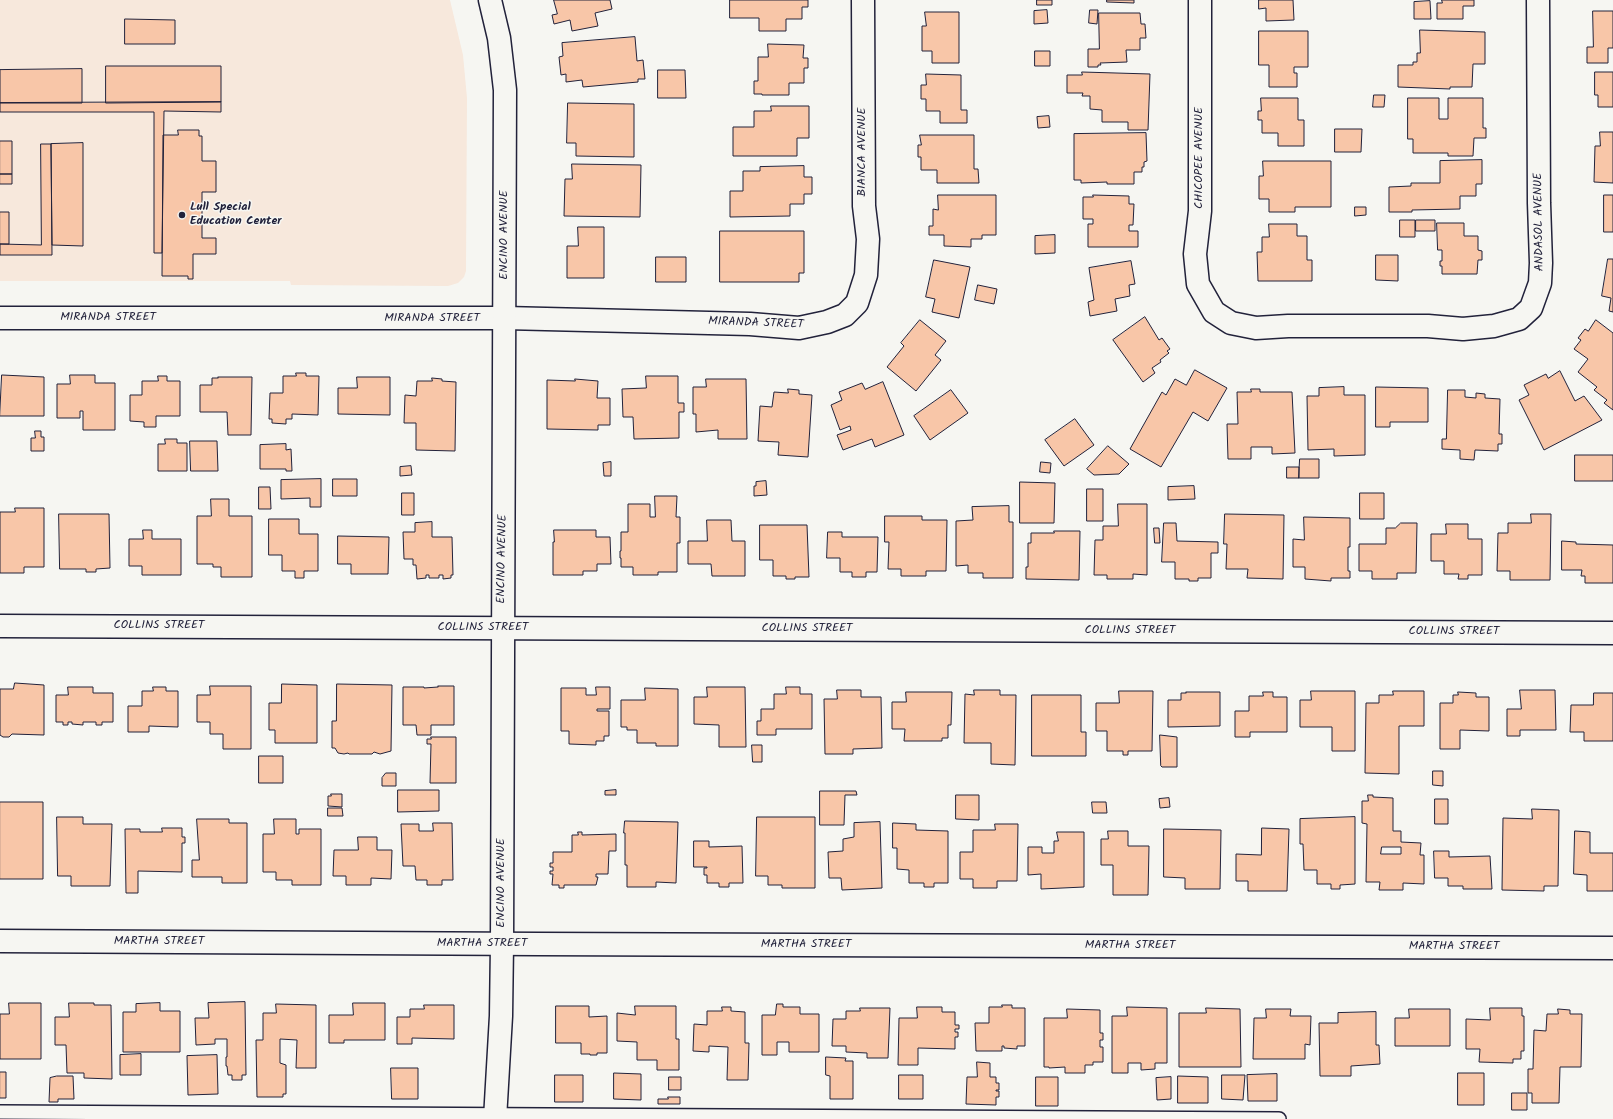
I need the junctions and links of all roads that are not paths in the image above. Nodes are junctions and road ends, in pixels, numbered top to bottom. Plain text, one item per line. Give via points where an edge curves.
1 (490, 0) edge
2 (863, 0) edge
3 (1200, 0) edge
4 (1538, 0) edge
5 (857, 303) joint
6 (1214, 312) joint
7 (0, 318) edge
8 (505, 318) junction
9 (0, 626) edge
10 (502, 627) junction
11 (1613, 633) edge
12 (0, 940) edge
13 (502, 944) junction
14 (1613, 948) edge
15 (0, 1112) edge
16 (496, 1117) edge
17 (1279, 1119) edge

1 - 8 street, ENCINO AVENUE via 499,38 505,90
2 - 5 street, BIANCA AVENUE via 864,206 868,239 866,275
3 - 6 street, CHICOPEE AVENUE via 1200,212 1195,254 1198,284
4 - 6 street, ANDASOL AVENUE via 1542,263 1540,283 1531,308 1519,319 1494,326 1463,329 1428,326 1256,328 1231,323
5 - 8 street, MIRANDA STREET via 845,315 828,322 799,328 750,324
7 - 8 street, MIRANDA STREET
8 - 10 street, ENCINO AVENUE
9 - 10 street, COLLINS STREET
10 - 11 street, COLLINS STREET
10 - 13 street, ENCINO AVENUE
12 - 13 street, MARTHA STREET
13 - 14 street, MARTHA STREET
13 - 16 street, ENCINO AVENUE
15 - 16 lane
16 - 17 lane

